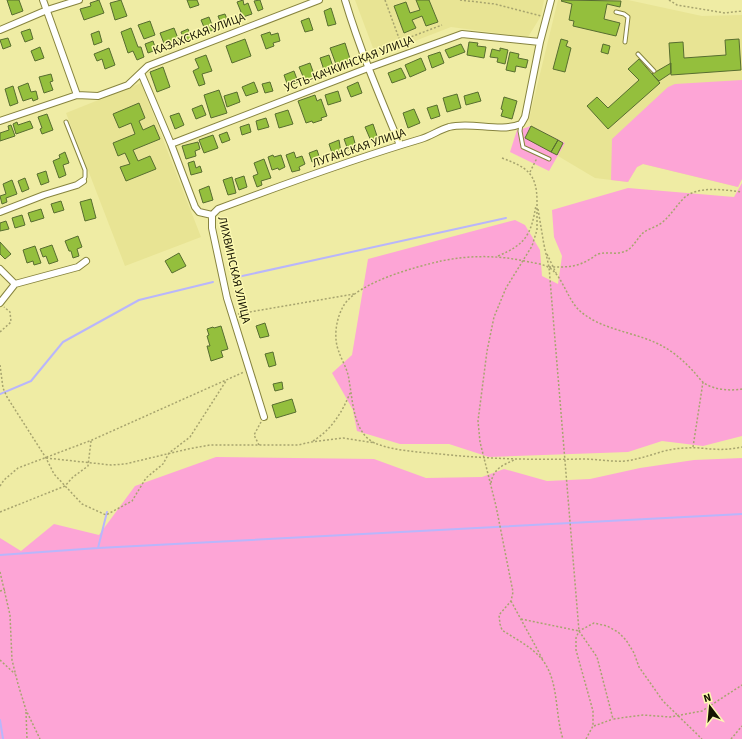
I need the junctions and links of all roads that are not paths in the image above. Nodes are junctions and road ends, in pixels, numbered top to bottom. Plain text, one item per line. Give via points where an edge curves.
1 (43, 0) edge
2 (79, 0) edge
3 (319, 0) edge
4 (345, 0) edge
5 (551, 0) edge
6 (47, 10) junction
7 (616, 12) dead end
8 (0, 30) edge
9 (540, 42) junction
10 (626, 42) dead end
11 (638, 54) dead end
12 (368, 68) junction
13 (654, 71) dead end
14 (141, 73) junction
15 (77, 95) junction
16 (0, 121) edge
17 (66, 122) dead end
18 (520, 125) junction
19 (171, 144) junction
20 (400, 145) junction
21 (549, 159) dead end
22 (83, 182) joint
23 (0, 212) edge
24 (212, 215) junction
25 (86, 261) dead end
26 (0, 269) edge
27 (15, 284) junction
28 (0, 302) edge
29 (264, 417) road end

1 - 6 street
2 - 6 street
3 - 14 street, КАЗАХСКАЯ УЛИЦА via 148,66
4 - 12 street
5 - 9 street
6 - 8 street
6 - 15 street
7 - 10 lane via 628,17
9 - 12 street, УСТЬ-КАЧКИНСКАЯ УЛИЦА via 462,34
9 - 18 street via 525,117
11 - 13 lane
12 - 19 street, УСТЬ-КАЧКИНСКАЯ УЛИЦА
12 - 20 street
14 - 15 street, КАЗАХСКАЯ УЛИЦА via 128,85 98,96
14 - 19 street, ЛИХВИНСКАЯ УЛИЦА
15 - 16 street, КАЗАХСКАЯ УЛИЦА
17 - 22 lane via 85,170
18 - 20 street, ЛУГАНСКАЯ УЛИЦА via 454,126
18 - 21 lane via 523,147
19 - 24 street, ЛИХВИНСКАЯ УЛИЦА via 195,208 199,212
20 - 24 street, ЛУГАНСКАЯ УЛИЦА via 218,209
22 - 23 street
24 - 29 street, ЛИХВИНСКАЯ УЛИЦА via 212,228 227,298
25 - 27 street via 78,267
26 - 27 street
27 - 28 street

